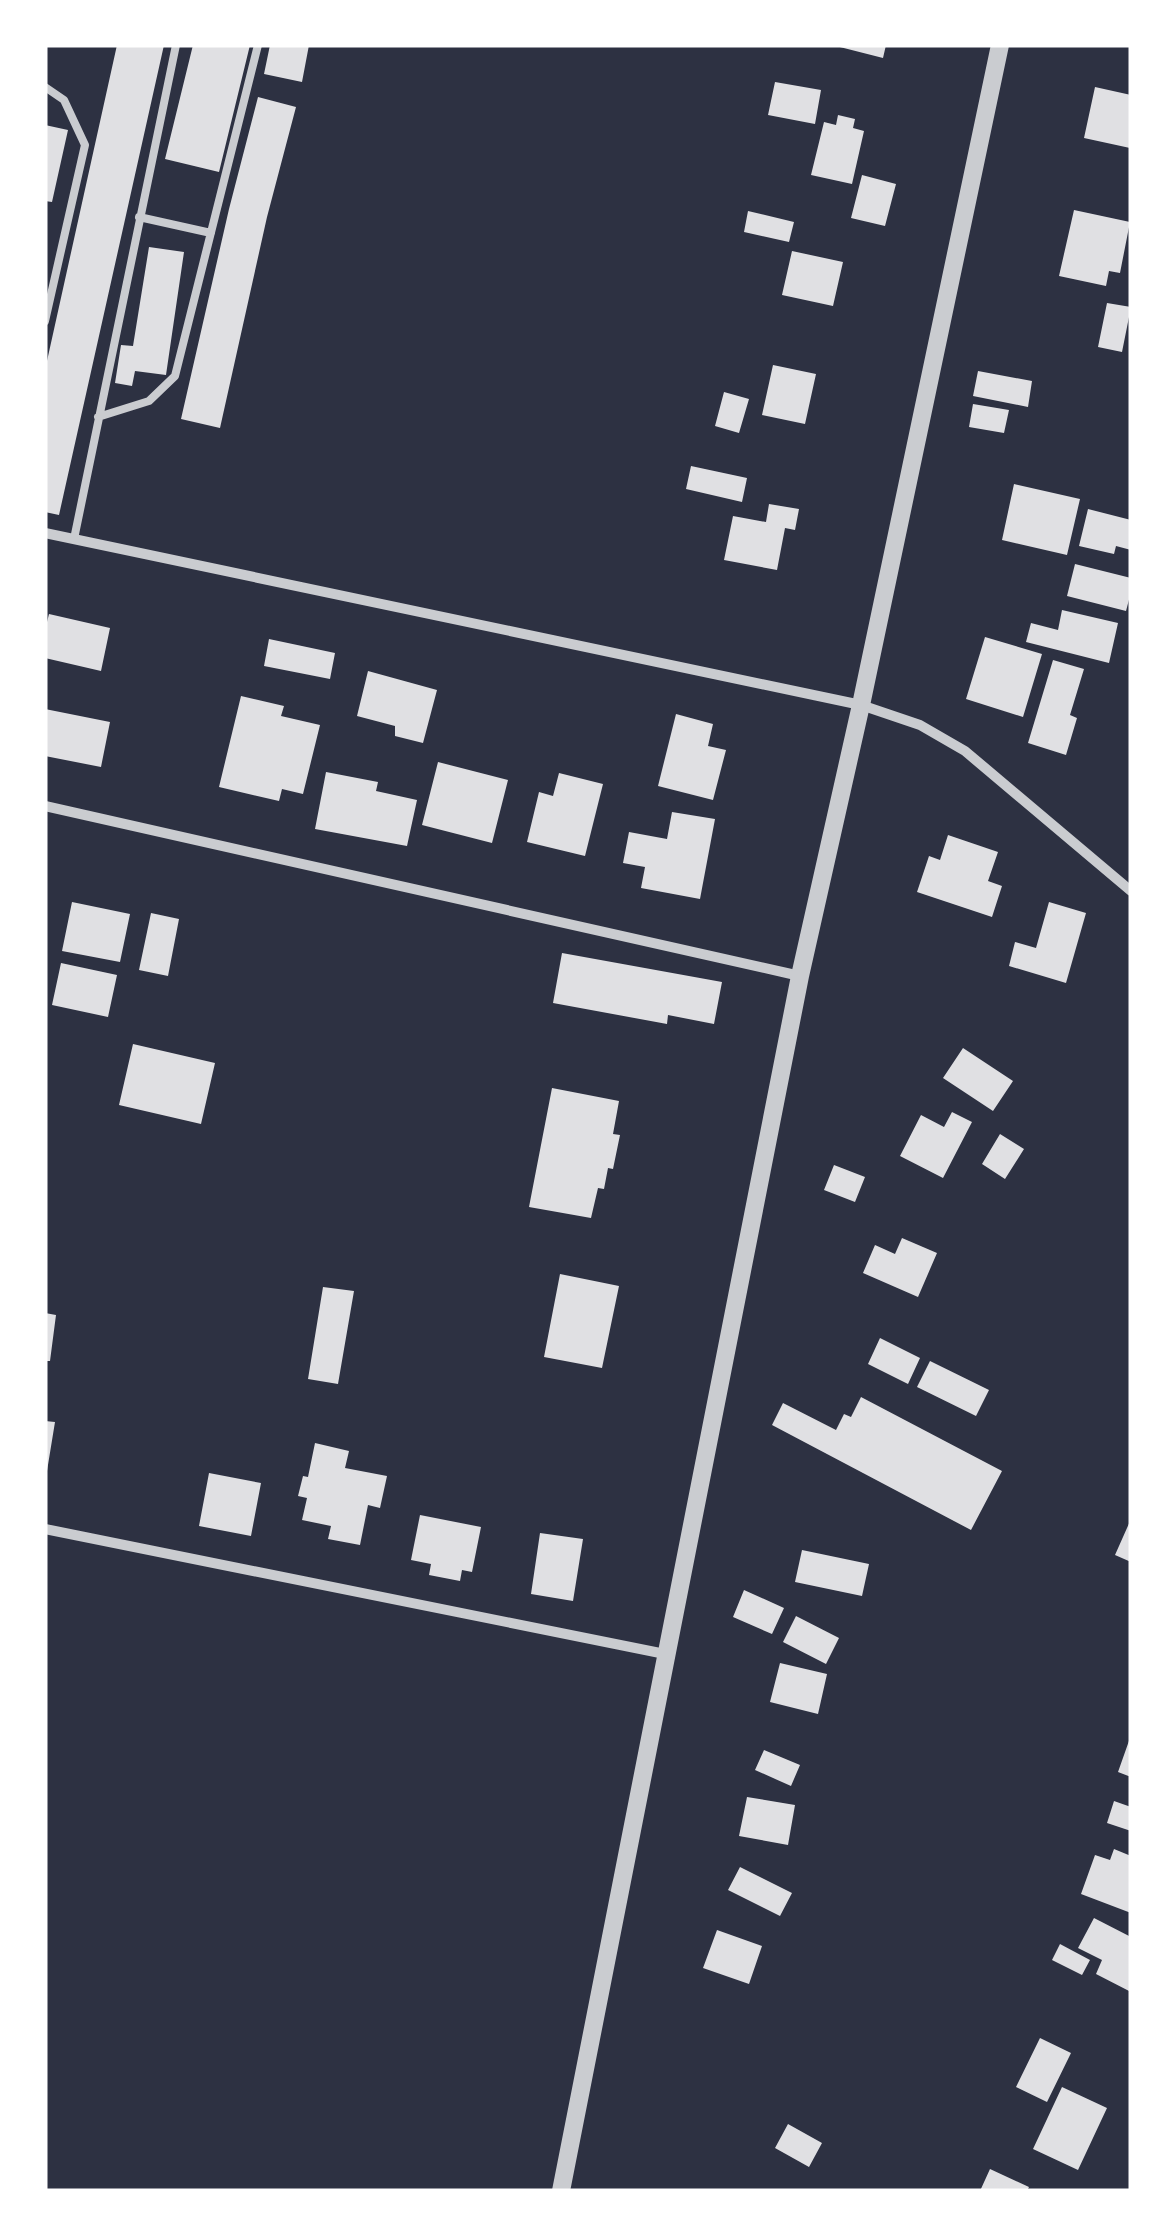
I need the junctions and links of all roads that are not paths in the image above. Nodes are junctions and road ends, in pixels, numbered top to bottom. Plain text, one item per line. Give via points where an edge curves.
1 (176, 45) edge
2 (258, 45) edge
3 (1000, 45) edge
4 (45, 87) edge
5 (139, 217) junction
6 (211, 233) junction
7 (45, 321) edge
8 (98, 418) junction
9 (45, 533) edge
10 (74, 539) junction
11 (861, 705) junction
12 (45, 806) edge
13 (1131, 891) edge
14 (800, 976) junction
15 (45, 1528) edge
16 (665, 1654) junction
17 (561, 2191) edge

1 - 5 lane
2 - 6 lane
3 - 11 street
4 - 7 lane via 64,100 85,145
5 - 6 lane
5 - 8 lane
6 - 8 lane via 175,376 149,401
8 - 10 lane
9 - 10 street
10 - 11 street
11 - 13 street via 920,725 965,751
11 - 14 street
12 - 14 street
14 - 16 street
15 - 16 street
16 - 17 street

